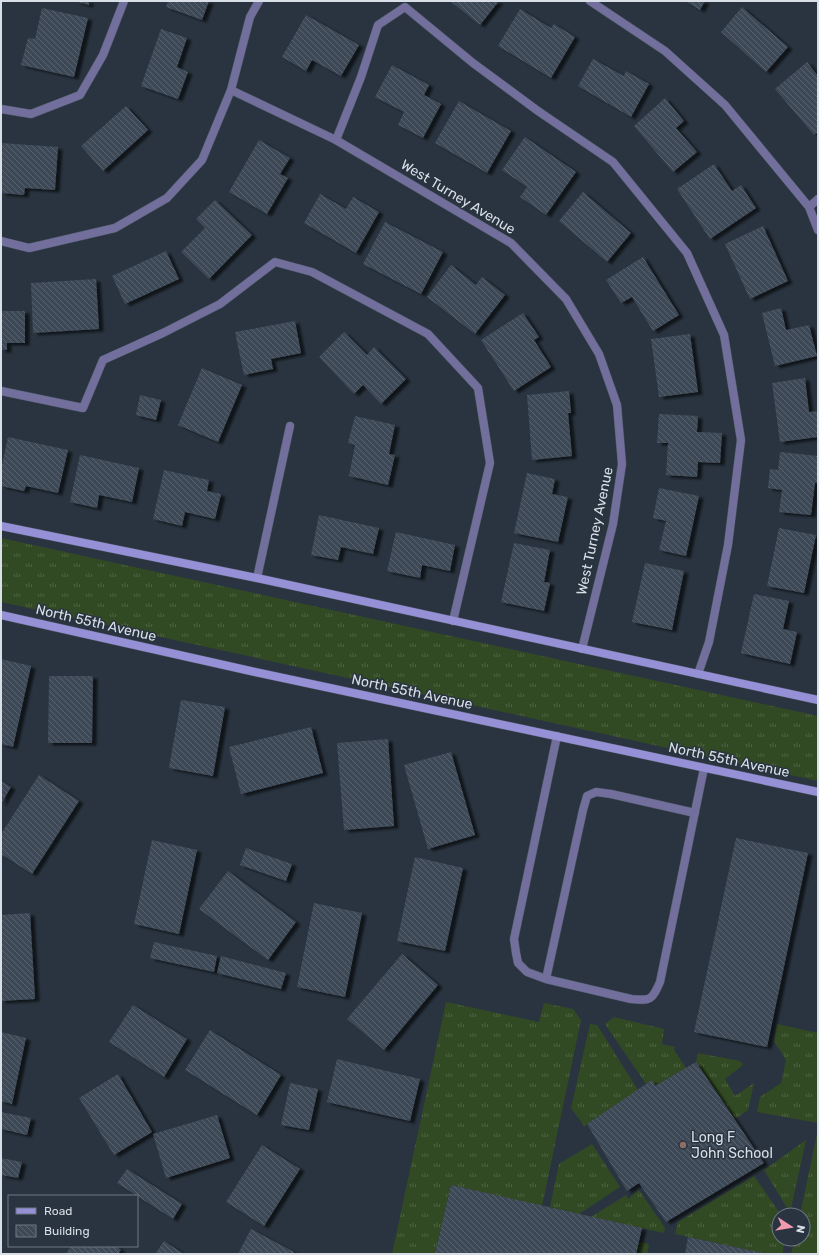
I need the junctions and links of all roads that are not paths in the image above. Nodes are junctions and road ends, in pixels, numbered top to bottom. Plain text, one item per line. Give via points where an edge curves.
1 (124, 1) edge
2 (259, 1) edge
3 (590, 1) edge
4 (231, 90) junction
5 (1, 109) edge
6 (336, 140) junction
7 (818, 199) edge
8 (809, 207) junction
9 (818, 230) edge
10 (1, 241) edge
11 (1, 391) edge
12 (290, 426) dead end
13 (1, 526) edge
14 (257, 578) junction
15 (1, 615) edge
16 (454, 621) junction
17 (582, 649) junction
18 (698, 674) junction
19 (818, 700) edge
20 (557, 736) junction
21 (704, 768) junction
22 (818, 792) edge
23 (695, 813) junction
24 (546, 979) junction

1 - 5 street via 103,54 80,95 31,114
2 - 4 street via 250,17
3 - 8 street via 665,51 725,105
4 - 6 street, West Turney Avenue
4 - 10 street via 202,160 167,198 115,228 29,248
6 - 17 street, West Turney Avenue via 511,242 566,299 599,354 617,406 622,464 613,524
6 - 18 street via 378,25 405,7 473,63 613,162 687,253 724,336 741,440 728,545 709,642
7 - 8 street
8 - 9 street
11 - 16 street via 83,408 103,360 220,304 275,262 312,272 428,334 478,388 490,463
12 - 14 street
13 - 14 street
14 - 16 street
15 - 20 street, North 55th Avenue
16 - 17 street
17 - 18 street
18 - 19 street
20 - 21 street, North 55th Avenue
20 - 24 street via 514,939 518,963 527,972
21 - 22 street, North 55th Avenue
21 - 23 street
23 - 24 street via 611,794 596,792 587,796
23 - 24 street via 660,982 654,995 646,1000 631,999

